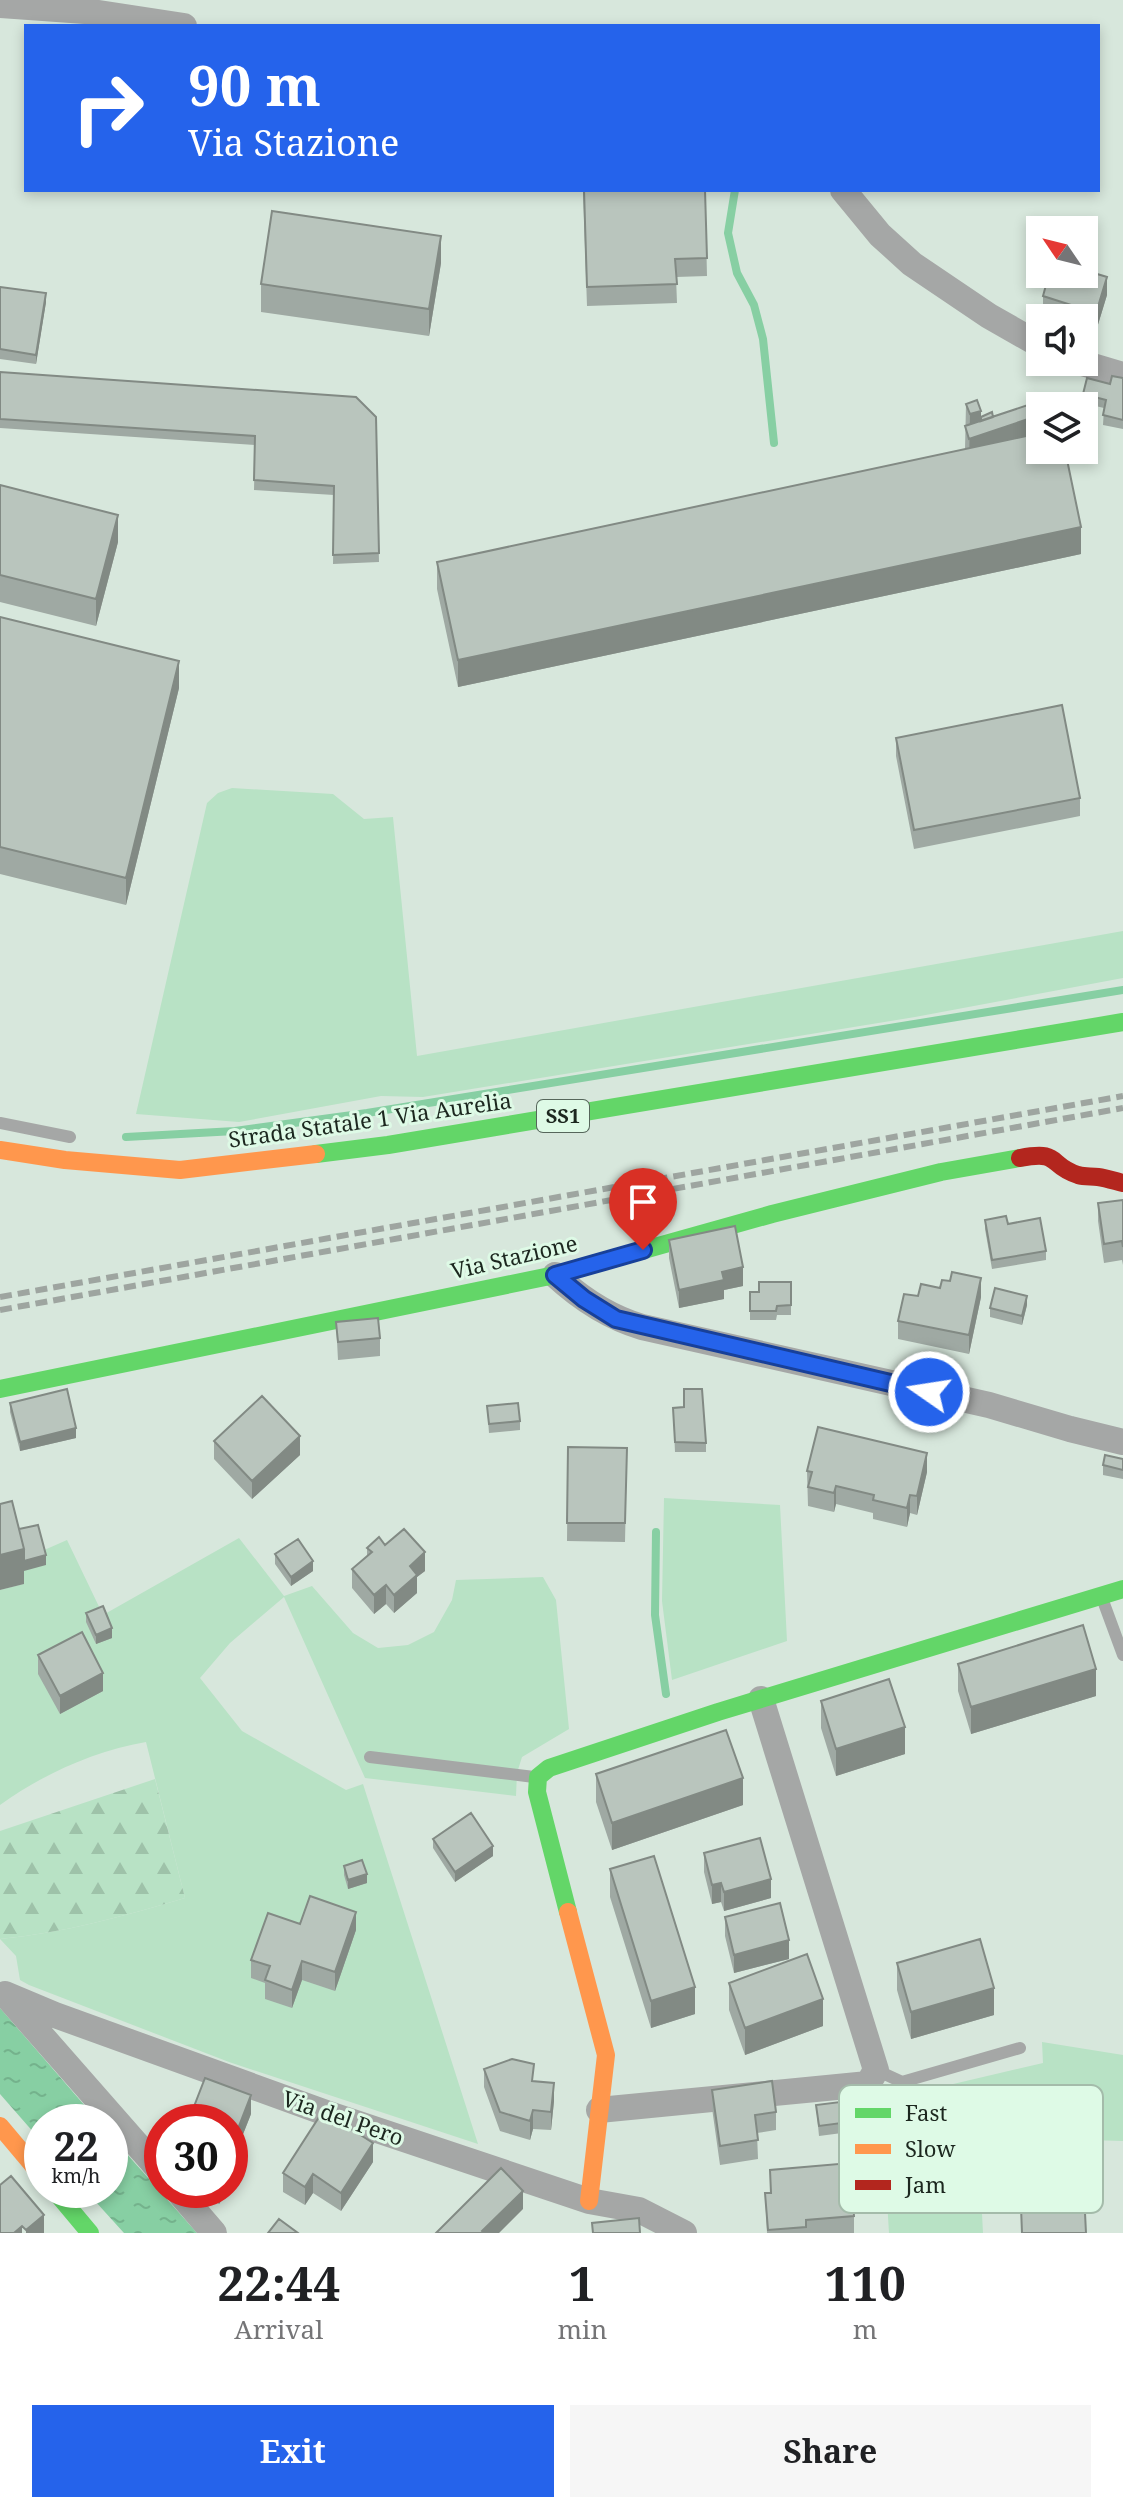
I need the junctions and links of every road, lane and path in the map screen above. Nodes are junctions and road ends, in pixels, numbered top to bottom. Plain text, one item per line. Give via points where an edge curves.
1 (0, 5) edge
2 (171, 24) edge
3 (845, 192) edge
4 (1026, 337) edge
5 (1098, 368) edge
6 (1123, 375) edge
7 (1123, 1022) edge
8 (0, 1123) edge
9 (70, 1137) dead end
10 (0, 1150) edge
11 (1123, 1183) edge
12 (555, 1275) junction
13 (0, 1389) edge
14 (1123, 1442) edge
15 (1123, 1589) edge
16 (1101, 1595) junction
17 (1123, 1655) edge
18 (761, 1699) junction
19 (370, 1757) dead end
20 (538, 1777) junction
21 (2, 1991) edge
22 (1020, 2048) dead end
23 (876, 2070) junction
24 (858, 2085) edge
25 (839, 2087) edge
26 (599, 2110) junction
27 (0, 2126) edge
28 (144, 2153) edge
29 (24, 2155) edge
30 (589, 2201) junction
31 (69, 2208) edge
32 (192, 2208) edge
33 (90, 2233) edge
34 (214, 2233) edge
35 (684, 2233) edge

1 - 2 street
3 - 4 street via 912,264
5 - 6 street
7 - 10 street, Strada Statale 1 Via Aurelia / SS1 via 388,1145 180,1170
8 - 9 lane
11 - 12 street, Via Stazione via 1081,1176 1040,1154 941,1172 772,1214
12 - 13 street, Via Stazione
12 - 14 street via 616,1319 642,1327 989,1405
15 - 16 street
16 - 17 lane
16 - 18 street
18 - 20 street via 549,1768
18 - 23 street
19 - 20 lane
20 - 26 street via 537,1792 606,2055
21 - 28 street
21 - 30 street, Via del Pero via 256,2089
22 - 23 lane via 902,2082
23 - 24 street via 868,2084
25 - 26 street
26 - 30 street
27 - 29 street
30 - 35 street, Via del Pero via 639,2210
31 - 33 street
32 - 34 street

